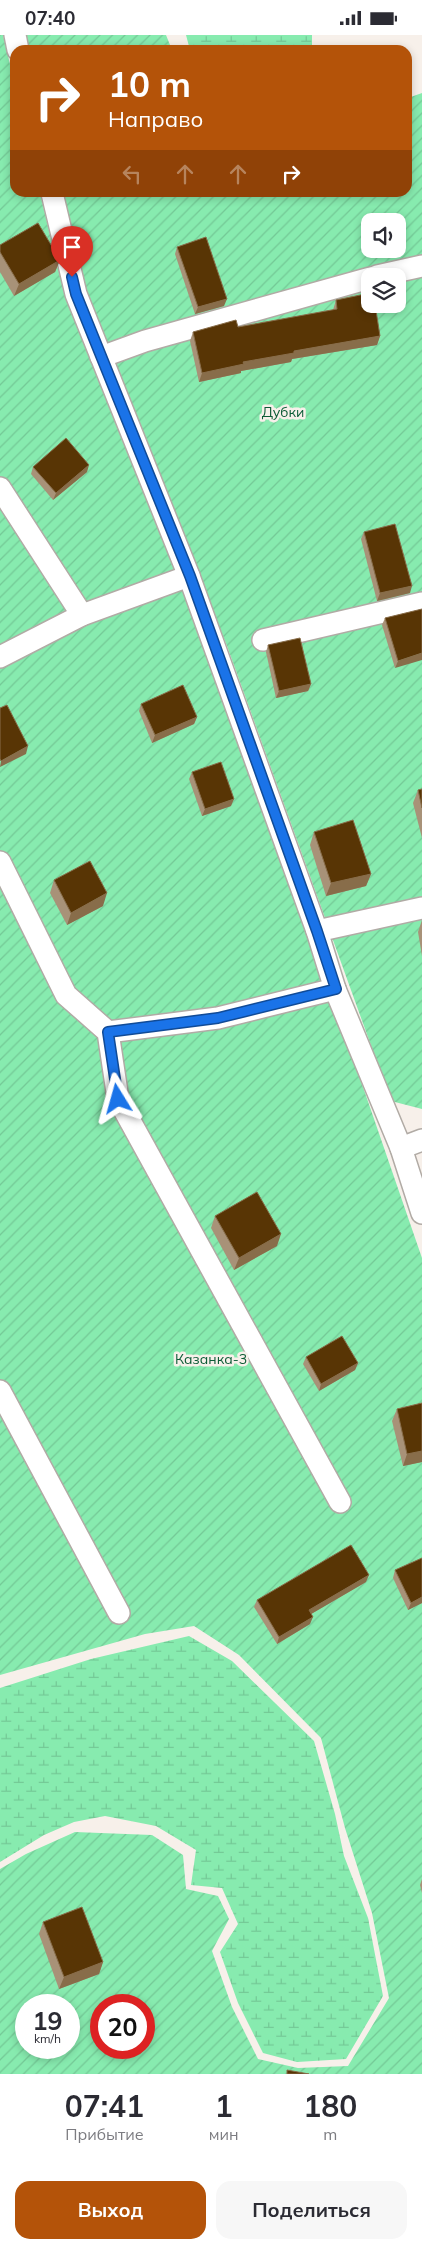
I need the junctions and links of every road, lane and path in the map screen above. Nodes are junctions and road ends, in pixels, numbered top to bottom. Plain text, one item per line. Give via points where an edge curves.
1 (53, 197) edge
2 (422, 266) edge
3 (406, 270) edge
4 (361, 281) edge
5 (102, 357) junction
6 (0, 488) edge
7 (190, 576) junction
8 (422, 603) edge
9 (82, 615) junction
10 (263, 640) dead end
11 (0, 657) edge
12 (0, 862) edge
13 (422, 908) edge
14 (317, 931) junction
15 (336, 989) junction
16 (108, 1032) junction
17 (422, 1140) edge
18 (401, 1148) junction
19 (422, 1213) edge
20 (0, 1391) edge
21 (340, 1502) dead end
22 (119, 1613) dead end

1 - 5 lane via 76,294
2 - 3 lane
4 - 5 lane via 145,341
5 - 7 lane
6 - 9 lane
7 - 9 lane
7 - 14 lane
8 - 10 lane
9 - 11 lane
12 - 16 lane via 66,995
13 - 14 lane
14 - 15 lane
15 - 16 lane via 218,1018
15 - 18 lane
16 - 21 lane via 118,1099
17 - 18 lane
18 - 19 lane
20 - 22 lane

